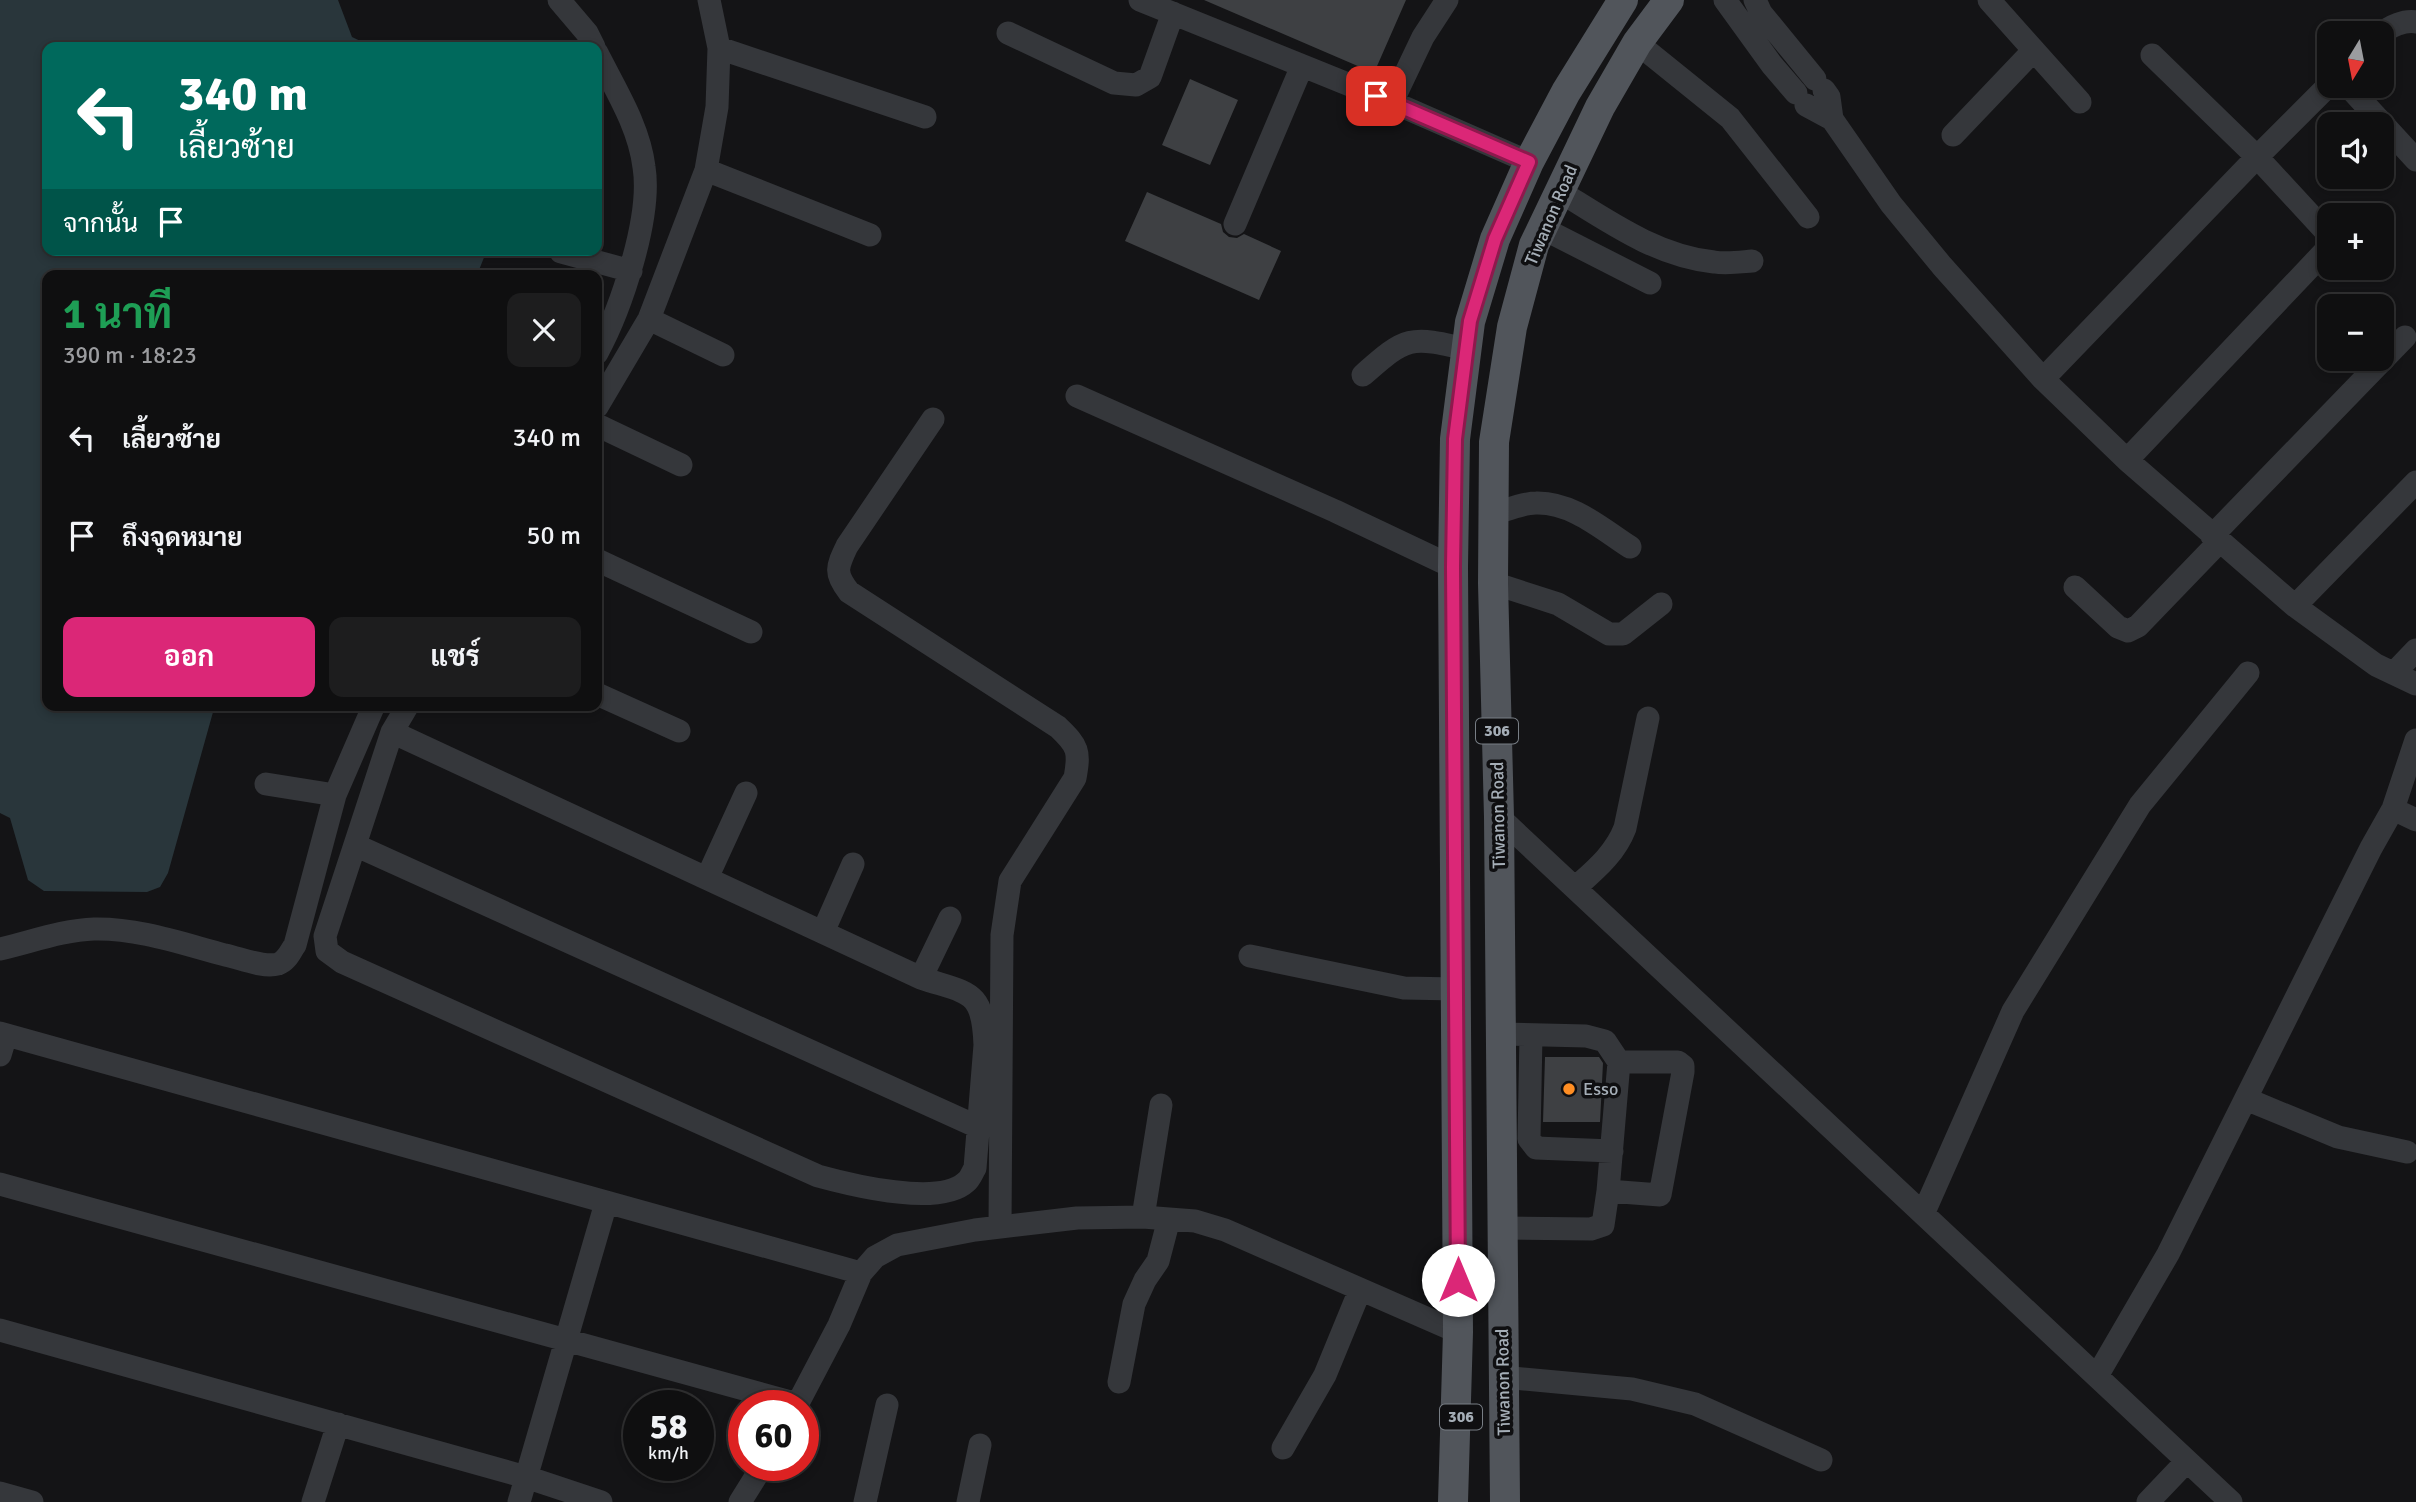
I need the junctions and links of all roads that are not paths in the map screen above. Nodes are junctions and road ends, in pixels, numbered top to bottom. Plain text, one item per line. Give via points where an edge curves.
1 (559, 0) edge
2 (709, 0) edge
3 (1140, 0) edge
4 (1447, 0) edge
5 (1623, 0) edge
6 (1670, 0) edge
7 (1724, 0) edge
8 (1755, 0) edge
9 (1989, 0) edge
10 (1173, 13) junction
11 (2416, 22) edge
12 (2394, 27) edge
13 (1008, 33) dead end
14 (1782, 39) junction
15 (592, 42) edge
16 (1637, 43) junction
17 (719, 48) junction
18 (2033, 51) junction
19 (1763, 53) junction
20 (2152, 55) dead end
21 (602, 63) edge
22 (1302, 66) junction
23 (2317, 97) edge
24 (2359, 98) edge
25 (1392, 102) junction
26 (2080, 102) dead end
27 (925, 117) dead end
28 (1832, 119) junction
29 (1953, 135) dead end
30 (2257, 157) junction
31 (2416, 160) edge
32 (1529, 162) junction
33 (706, 170) junction
34 (1559, 191) junction
35 (1808, 217) dead end
36 (2317, 222) edge
37 (1235, 224) dead end
38 (1542, 228) junction
39 (870, 235) dead end
40 (576, 256) edge
41 (2317, 260) edge
42 (1752, 261) dead end
43 (631, 271) junction
44 (1650, 283) dead end
45 (649, 319) junction
46 (2405, 337) dead end
47 (602, 344) edge
48 (1467, 349) junction
49 (723, 355) dead end
50 (1363, 375) dead end
51 (2043, 379) junction
52 (1077, 396) dead end
53 (602, 399) edge
54 (933, 419) dead end
55 (602, 427) edge
56 (2127, 460) junction
57 (681, 465) dead end
58 (2416, 482) edge
59 (1493, 514) junction
60 (2215, 539) junction
61 (1630, 547) dead end
62 (602, 562) edge
63 (1453, 567) junction
64 (1493, 583) junction
65 (2075, 587) dead end
66 (1661, 604) dead end
67 (2295, 606) junction
68 (751, 632) dead end
69 (2416, 650) edge
70 (2248, 673) dead end
71 (2394, 673) junction
72 (2416, 684) edge
73 (602, 696) edge
74 (370, 711) edge
75 (404, 711) edge
76 (1648, 718) dead end
77 (679, 731) dead end
78 (392, 732) junction
79 (2416, 740) edge
80 (266, 784) dead end
81 (746, 793) dead end
82 (335, 796) junction
83 (2393, 809) junction
84 (1499, 817) junction
85 (2416, 820) edge
86 (355, 845) junction
87 (853, 864) dead end
88 (707, 878) junction
89 (1575, 888) junction
90 (950, 918) dead end
91 (823, 932) junction
92 (0, 948) edge
93 (1250, 956) dead end
94 (921, 978) junction
95 (1456, 989) junction
96 (1500, 1034) junction
97 (1531, 1035) junction
98 (2, 1041) edge
99 (1619, 1062) junction
100 (2246, 1099) junction
101 (1161, 1105) dead end
102 (978, 1126) junction
103 (1612, 1151) junction
104 (2407, 1152) dead end
105 (0, 1184) edge
106 (1608, 1191) junction
107 (606, 1203) junction
108 (1924, 1212) junction
109 (1143, 1217) junction
110 (1169, 1219) junction
111 (1000, 1227) junction
112 (1501, 1228) junction
113 (861, 1273) junction
114 (1360, 1290) junction
115 (0, 1330) edge
116 (1458, 1332) junction
117 (565, 1342) junction
118 (2097, 1376) junction
119 (1502, 1377) junction
120 (1119, 1382) dead end
121 (743, 1390) edge
122 (806, 1390) edge
123 (887, 1405) dead end
124 (338, 1424) junction
125 (980, 1445) dead end
126 (1283, 1448) dead end
127 (1821, 1460) dead end
128 (2187, 1461) junction
129 (526, 1477) junction
130 (753, 1481) edge
131 (0, 1493) edge
132 (32, 1502) edge
133 (313, 1502) edge
134 (519, 1502) edge
135 (601, 1502) edge
136 (740, 1502) edge
137 (865, 1502) edge
138 (968, 1502) edge
139 (1452, 1502) edge
140 (1464, 1502) edge
141 (1505, 1502) edge
142 (2148, 1502) edge
143 (2231, 1502) edge

1 - 15 street
2 - 17 street
3 - 10 street
4 - 25 street via 1423,37
5 - 32 main road, 306
6 - 16 main road, Tiwanon Road / 306
7 - 19 street
8 - 14 street
9 - 18 street
10 - 13 street via 1150,77 1136,85 1114,83
10 - 22 street
11 - 12 street
14 - 19 street
14 - 28 street via 1829,97
16 - 34 main road, Tiwanon Road / 306
16 - 35 street via 1731,118
17 - 27 street
17 - 33 street via 717,107
18 - 26 street
18 - 29 street
19 - 28 street via 1801,99
20 - 30 street
21 - 43 street via 634,126 645,168
22 - 25 street
22 - 37 street
23 - 30 street
24 - 31 street
25 - 32 street
28 - 51 street via 1891,204
30 - 36 street
30 - 51 street
32 - 48 main road, 306 via 1495,239 1470,321
33 - 39 street
33 - 45 street
34 - 38 main road, Tiwanon Road / 306
34 - 42 street via 1655,247 1717,263
38 - 44 street
38 - 59 main road, Tiwanon Road / 306 via 1512,327 1494,442
40 - 43 street
41 - 56 street
43 - 47 street
45 - 49 street
45 - 53 street
46 - 60 street
48 - 50 street via 1418,340 1398,345
48 - 63 main road, 306 via 1455,439
51 - 56 street
52 - 63 street
54 - 111 street via 846,546 838,565 839,579 849,592 1058,727 1074,743 1078,759 1074,778 1010,881 1004,911
55 - 57 street
56 - 60 street
58 - 67 street
59 - 61 street via 1534,503 1555,504
59 - 64 main road, Tiwanon Road / 306
60 - 65 street via 2138,626 2128,631
60 - 67 street
62 - 68 street
63 - 95 main road, 306
64 - 66 street via 1558,604 1609,634 1622,634
64 - 84 main road, Tiwanon Road / 306
67 - 71 street
69 - 71 street
70 - 108 street via 2140,804 2013,1011
71 - 72 street
73 - 77 street
74 - 82 street
75 - 78 street
76 - 89 street via 1620,842
78 - 86 street
78 - 88 street
79 - 83 street
80 - 82 street
81 - 88 street
82 - 92 street via 295,944 286,959 276,964 122,930 74,931
83 - 85 street
83 - 100 street
84 - 89 street
84 - 96 main road, Tiwanon Road / 306
86 - 102 street
86 - 102 street via 325,936 327,951 379,979 818,1176 858,1187 926,1193 954,1189 968,1181 975,1168
87 - 91 street
88 - 91 street
89 - 108 street
90 - 94 street
91 - 94 street
93 - 95 street via 1404,988
94 - 102 street via 968,993 980,1007 985,1045
95 - 116 main road, 306
96 - 97 street
96 - 112 main road, Tiwanon Road / 306
97 - 99 street via 1605,1041
97 - 103 street via 1532,1145
98 - 107 street
99 - 103 street
99 - 106 street via 1678,1062 1683,1072 1660,1195
100 - 104 street via 2326,1133
100 - 118 street via 2168,1254
101 - 109 street
103 - 106 street
105 - 117 street
106 - 112 street via 1605,1218 1598,1227
107 - 113 street
107 - 117 street
108 - 118 street
109 - 110 street
109 - 111 street via 1077,1218
110 - 114 street via 1225,1230
110 - 120 street via 1158,1261 1134,1304
111 - 113 street via 897,1245 875,1257
112 - 119 main road, Tiwanon Road / 306
113 - 122 street
114 - 116 street
114 - 126 street via 1325,1376
115 - 124 street
116 - 139 main road, 306
116 - 140 main road, 306
117 - 121 street
117 - 129 street
118 - 128 street
119 - 127 street via 1632,1390 1695,1404
119 - 141 main road, Tiwanon Road / 306
123 - 137 street
124 - 129 street
124 - 133 street
125 - 138 street
128 - 142 street
128 - 143 street
129 - 134 street
129 - 135 street
130 - 136 street
131 - 132 street

